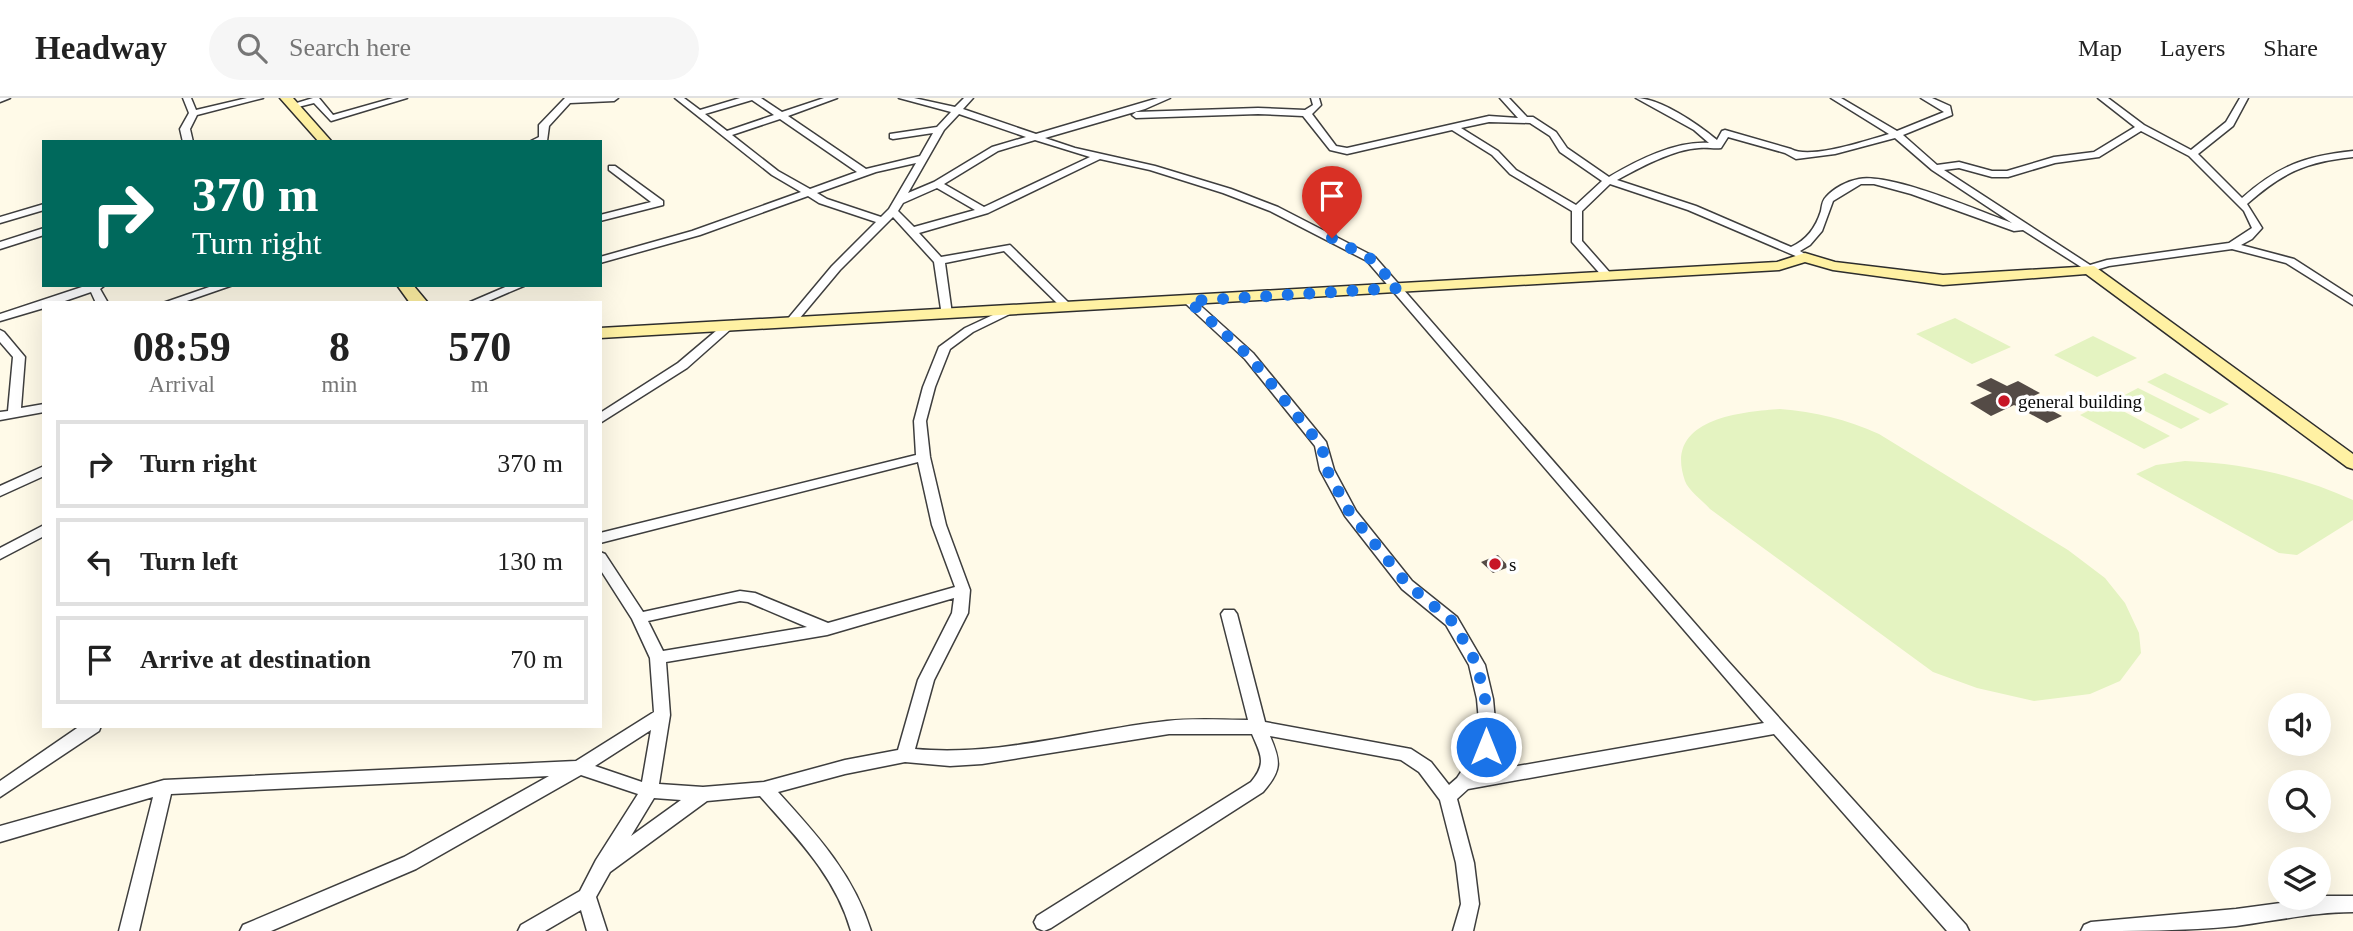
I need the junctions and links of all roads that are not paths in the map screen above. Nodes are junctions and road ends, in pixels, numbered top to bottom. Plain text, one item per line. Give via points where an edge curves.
1 (6, 98) edge
2 (187, 98) edge
3 (259, 98) edge
4 (403, 98) edge
5 (614, 98) edge
6 (679, 98) edge
7 (749, 98) edge
8 (755, 98) edge
9 (833, 98) edge
10 (903, 98) edge
11 (969, 98) edge
12 (1166, 98) edge
13 (1315, 98) edge
14 (1504, 98) edge
15 (1640, 98) edge
16 (1835, 98) edge
17 (1925, 98) edge
18 (2102, 98) edge
19 (2244, 98) edge
20 (568, 99) edge
21 (0, 100) edge
22 (290, 102) edge
23 (959, 110) junction
24 (193, 113) junction
25 (699, 113) junction
26 (1306, 113) junction
27 (784, 116) junction
28 (1110, 116) junction
29 (1525, 121) junction
30 (1453, 127) junction
31 (2141, 127) junction
32 (940, 130) junction
33 (726, 134) junction
34 (1896, 134) junction
35 (893, 136) dead end
36 (1035, 137) junction
37 (188, 140) edge
38 (324, 140) edge
39 (541, 140) edge
40 (1718, 146) junction
41 (2192, 154) junction
42 (2353, 154) edge
43 (1097, 157) junction
44 (925, 158) junction
45 (612, 168) dead end
46 (1935, 168) junction
47 (865, 173) junction
48 (1609, 181) junction
49 (937, 184) junction
50 (807, 192) junction
51 (899, 201) junction
52 (2241, 204) junction
53 (42, 208) edge
54 (1577, 210) junction
55 (893, 211) junction
56 (984, 211) junction
57 (602, 217) edge
58 (0, 220) edge
59 (884, 221) junction
60 (913, 231) junction
61 (42, 233) edge
62 (2048, 241) junction
63 (0, 246) edge
64 (2232, 246) junction
65 (1798, 254) junction
66 (602, 259) edge
67 (939, 261) junction
68 (2090, 269) junction
69 (1607, 275) junction
70 (94, 287) edge
71 (222, 287) edge
72 (407, 287) edge
73 (516, 287) edge
74 (1398, 288) junction
75 (51, 301) edge
76 (175, 301) edge
77 (418, 301) edge
78 (478, 301) edge
79 (1189, 301) junction
80 (2353, 302) edge
81 (42, 304) edge
82 (1067, 307) junction
83 (1010, 310) junction
84 (946, 314) junction
85 (0, 318) edge
86 (790, 323) junction
87 (727, 327) junction
88 (602, 333) edge
89 (0, 334) edge
90 (42, 408) edge
91 (14, 415) junction
92 (0, 416) edge
93 (602, 418) edge
94 (923, 457) junction
95 (2353, 463) edge
96 (40, 476) edge
97 (0, 492) edge
98 (42, 531) edge
99 (602, 537) edge
100 (0, 554) edge
101 (602, 560) edge
102 (963, 590) junction
103 (1229, 614) dead end
104 (639, 618) junction
105 (827, 629) junction
106 (658, 658) junction
107 (662, 715) junction
108 (1258, 727) junction
109 (1779, 727) junction
110 (90, 728) edge
111 (905, 755) junction
112 (579, 768) junction
113 (1463, 783) junction
114 (164, 787) junction
115 (764, 789) junction
116 (0, 790) edge
117 (649, 791) junction
118 (703, 794) junction
119 (1448, 797) junction
120 (0, 834) edge
121 (603, 866) junction
122 (587, 897) junction
123 (2353, 904) edge
124 (1044, 922) dead end
125 (2234, 925) edge
126 (129, 931) edge
127 (250, 931) edge
128 (528, 931) edge
129 (597, 931) edge
130 (861, 931) edge
131 (1463, 931) edge
132 (1959, 931) edge
133 (2091, 931) edge

1 - 21 street
2 - 24 street
3 - 24 street
4 - 22 street via 331,118 316,100
5 - 20 street
6 - 25 street
7 - 25 street
8 - 27 street
9 - 27 street
10 - 23 street
11 - 23 street
12 - 28 street
13 - 26 street via 1317,105
14 - 29 street
15 - 40 street via 1697,128
16 - 34 street
17 - 34 street via 1950,113
18 - 31 street
19 - 41 street via 2230,124
20 - 39 street via 544,125
22 - 38 street
23 - 32 street
23 - 36 street
24 - 37 street via 185,129
25 - 33 street
26 - 28 street via 1207,111
26 - 30 street via 1331,146 1343,151
27 - 33 street
27 - 47 street
28 - 36 street
29 - 30 street via 1495,118
29 - 48 street via 1544,127 1563,150
30 - 54 street via 1495,153 1513,172
31 - 41 street
31 - 46 street via 2096,155 2008,174 1959,165
32 - 35 street
32 - 44 street
33 - 50 street
34 - 40 street via 1810,156 1796,156 1725,133
34 - 46 street
36 - 43 street
36 - 49 street via 988,153
40 - 48 street via 1697,145 1672,152
41 - 52 street
42 - 52 street via 2291,165
43 - 56 street
43 - 74 street via 1152,168 1274,209 1371,259
44 - 47 street
44 - 51 street
45 - 57 street via 659,203
46 - 62 street
47 - 50 street
48 - 54 street via 1592,191
48 - 65 street via 1692,208
49 - 51 street
49 - 56 street
50 - 59 street
50 - 66 street via 696,233
51 - 55 street
52 - 64 street via 2257,228
53 - 58 street
54 - 69 street via 1577,242
55 - 59 street
55 - 60 street
56 - 60 street
59 - 86 street
60 - 67 street
61 - 63 street
62 - 65 street via 1865,180 1828,200 1825,218
62 - 68 street
64 - 68 street
64 - 80 street via 2290,261
65 - 68 street via 1833,266 1943,280
65 - 69 street via 1779,266
67 - 82 street via 1006,247
67 - 84 street
68 - 95 street
69 - 74 street
70 - 75 street
71 - 76 street
72 - 77 street
73 - 78 street
74 - 79 street
74 - 109 street via 1485,394
79 - 82 street
79 - 113 street via 1249,356 1323,448 1323,461 1350,513 1407,584 1459,632 1477,665 1488,732 1486,747
81 - 85 street
82 - 83 street
83 - 84 street
83 - 94 street via 945,347 920,421
84 - 86 street
86 - 87 street
87 - 88 street
87 - 93 street via 688,361
89 - 91 street via 19,357
90 - 91 street
91 - 92 street
94 - 99 street
94 - 102 street via 939,525
96 - 97 street
98 - 100 street
101 - 104 street
102 - 105 street
102 - 111 street via 960,613 926,680
103 - 108 street
104 - 105 street via 740,596
104 - 106 street
105 - 106 street
106 - 107 street
107 - 112 street
107 - 117 street
108 - 111 street via 1169,727 982,757
108 - 119 street via 1405,754 1425,767
108 - 124 street via 1270,756 1269,773 1257,787
109 - 113 street
109 - 132 street
110 - 116 street
111 - 115 street
112 - 114 street
112 - 117 street
112 - 127 street via 410,863
113 - 119 street
114 - 120 street
114 - 126 street
115 - 118 street
115 - 130 street via 823,858 846,892
117 - 118 street
117 - 121 street
118 - 121 street
119 - 131 street via 1469,891
121 - 122 street
122 - 128 street
122 - 129 street
123 - 125 street via 2283,908
125 - 133 street

